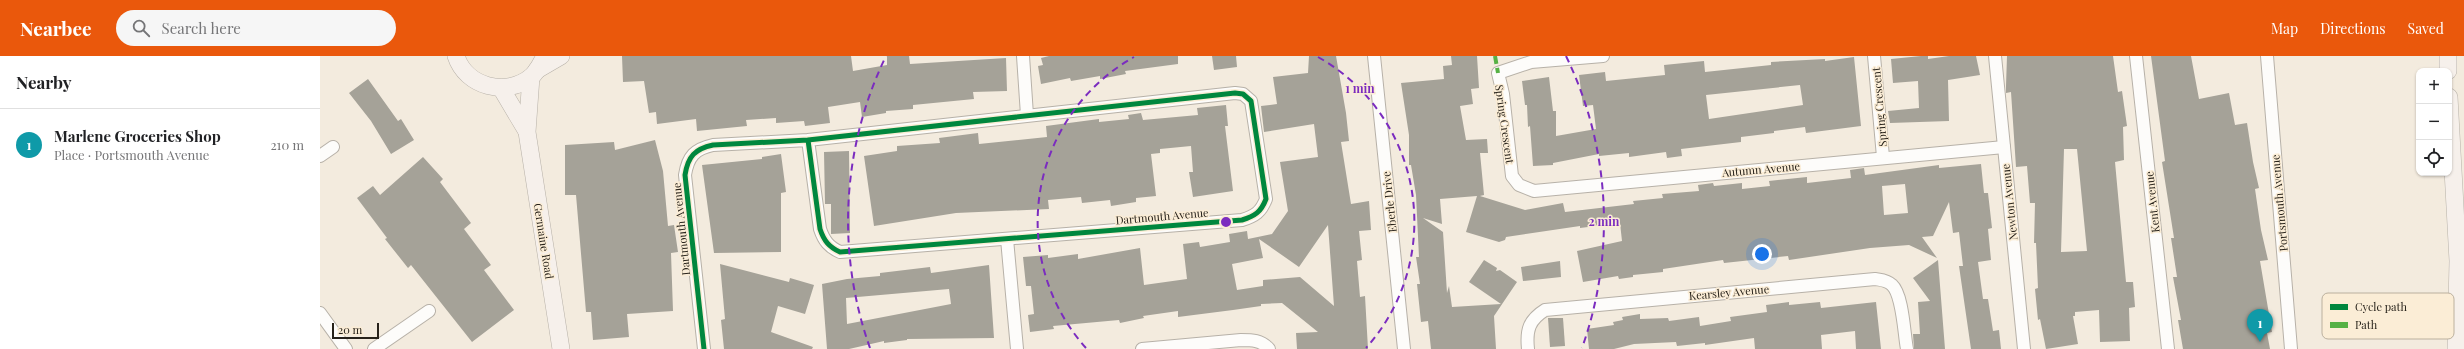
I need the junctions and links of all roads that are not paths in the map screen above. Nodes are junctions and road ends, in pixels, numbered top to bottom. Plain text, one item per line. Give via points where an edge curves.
1 (456, 56) edge
2 (561, 56) edge
3 (1023, 56) edge
4 (1374, 56) edge
5 (1603, 56) edge
6 (1874, 56) edge
7 (1995, 56) edge
8 (2136, 56) edge
9 (2267, 56) edge
10 (2448, 56) edge
11 (537, 68) edge
12 (2448, 68) edge
13 (501, 88) junction
14 (2449, 104) edge
15 (1027, 115) junction
16 (527, 132) junction
17 (808, 140) junction
18 (333, 147) dead end
19 (2004, 147) junction
20 (320, 156) edge
21 (1883, 158) junction
22 (1519, 185) joint
23 (1007, 239) junction
24 (429, 311) dead end
25 (320, 313) edge
26 (346, 349) edge
27 (374, 349) edge
28 (562, 349) edge
29 (704, 349) edge
30 (1017, 349) edge
31 (1142, 349) edge
32 (1269, 349) edge
33 (1404, 349) edge
34 (1528, 349) edge
35 (1907, 349) edge
36 (2024, 349) edge
37 (2168, 349) edge
38 (2291, 349) edge
39 (2456, 349) edge

1 - 13 main road via 466,73 476,81
2 - 11 main road
3 - 15 street
4 - 33 street, Eberle Drive
5 - 22 street, Spring Crescent via 1531,62 1498,73 1503,94 1512,176
6 - 21 street, Spring Crescent
7 - 19 street, Newton Avenue
8 - 37 street, Kent Avenue
9 - 38 street, Portsmouth Avenue
10 - 12 main road
11 - 13 main road via 516,85
11 - 16 main road, Germaine Road
13 - 16 main road, Germaine Road
14 - 39 main road via 2458,261
15 - 17 street, Dartmouth Avenue
15 - 23 street, Dartmouth Avenue via 1243,94 1251,101 1266,199 1262,209 1253,217 1242,220
16 - 28 main road, Germaine Road
17 - 23 street, Dartmouth Avenue via 820,229 824,240 840,252
17 - 29 street, Dartmouth Avenue via 702,147 693,153 687,163 686,175
18 - 20 street
19 - 21 street, Autumn Avenue
19 - 36 street, Newton Avenue
21 - 22 street, Autumn Avenue via 1534,191
23 - 30 street
24 - 27 street
25 - 26 street
31 - 32 street via 1254,340 1265,344
34 - 35 street, Kearsley Avenue via 1528,327 1534,317 1545,310 1875,279 1885,280 1893,285 1898,294

